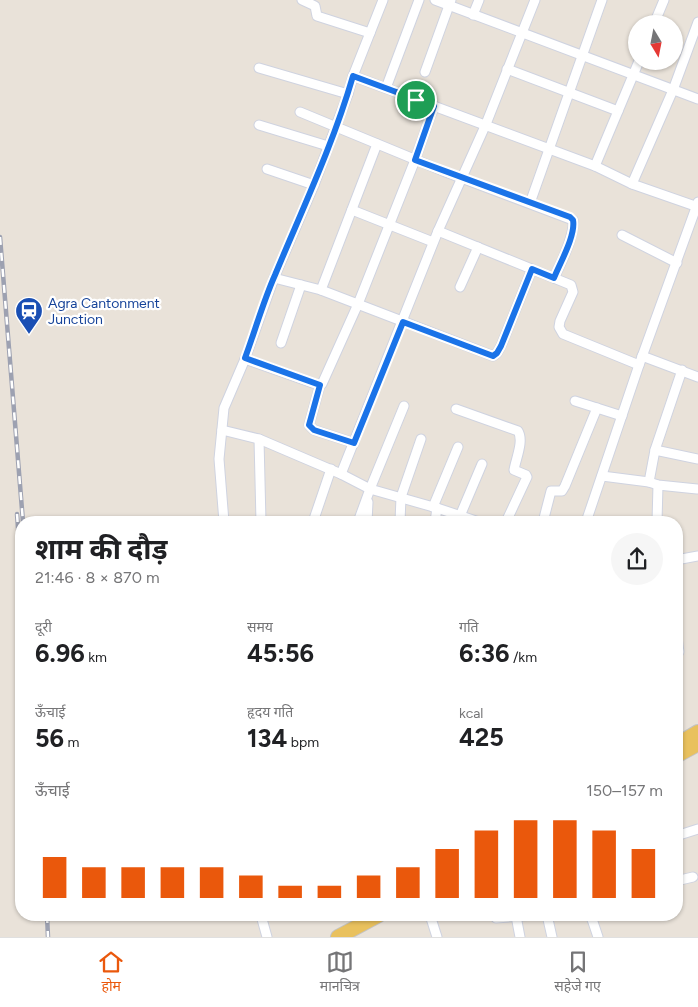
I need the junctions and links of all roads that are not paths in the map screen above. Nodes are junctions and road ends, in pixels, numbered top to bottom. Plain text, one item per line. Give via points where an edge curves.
1 (302, 0) edge
2 (383, 0) edge
3 (419, 0) edge
4 (435, 0) edge
5 (479, 0) edge
6 (535, 0) edge
7 (602, 0) edge
8 (664, 0) edge
9 (450, 3) edge
10 (473, 15) junction
11 (658, 15) edge
12 (698, 22) edge
13 (370, 33) junction
14 (521, 33) junction
15 (694, 47) edge
16 (582, 55) junction
17 (259, 68) dead end
18 (507, 69) junction
19 (635, 70) edge
20 (425, 72) dead end
21 (633, 74) junction
22 (353, 76) junction
23 (386, 88) junction
24 (673, 90) junction
25 (569, 93) junction
26 (348, 94) junction
27 (698, 99) edge
28 (434, 106) junction
29 (618, 110) junction
30 (300, 112) dead end
31 (486, 124) junction
32 (259, 125) dead end
33 (336, 127) junction
34 (377, 144) junction
35 (328, 146) junction
36 (549, 148) junction
37 (415, 160) junction
38 (595, 166) junction
39 (267, 169) dead end
40 (461, 178) junction
41 (632, 184) junction
42 (314, 185) junction
43 (530, 203) junction
44 (697, 205) edge
45 (352, 210) junction
46 (389, 224) junction
47 (438, 231) junction
48 (622, 235) dead end
49 (434, 242) junction
50 (478, 247) junction
51 (677, 263) junction
52 (532, 269) junction
53 (274, 278) junction
54 (554, 278) junction
55 (301, 285) junction
56 (460, 287) dead end
57 (321, 290) junction
58 (358, 304) junction
59 (403, 322) junction
60 (281, 343) dead end
61 (245, 358) junction
62 (641, 361) junction
63 (682, 370) junction
64 (698, 377) edge
65 (320, 385) junction
66 (575, 401) dead end
67 (404, 406) dead end
68 (456, 408) dead end
69 (597, 408) junction
70 (622, 416) junction
71 (222, 430) junction
72 (260, 439) junction
73 (421, 439) dead end
74 (354, 443) junction
75 (458, 448) dead end
76 (656, 450) junction
77 (698, 459) edge
78 (482, 464) dead end
79 (331, 470) junction
80 (341, 474) junction
81 (602, 476) junction
82 (653, 484) junction
83 (698, 485) edge
84 (698, 489) edge
85 (369, 491) junction
86 (401, 498) junction
87 (435, 508) junction
88 (224, 516) edge
89 (261, 516) edge
90 (315, 516) edge
91 (360, 516) edge
92 (367, 516) edge
93 (400, 516) edge
94 (435, 516) edge
95 (460, 516) joint
96 (509, 516) edge
97 (545, 516) edge
98 (588, 516) edge
99 (657, 516) edge
100 (698, 556) edge
101 (683, 559) edge
102 (698, 732) edge
103 (683, 741) edge
104 (698, 744) edge
105 (683, 752) edge
106 (698, 829) edge
107 (683, 834) edge
108 (693, 877) dead end
109 (683, 879) edge
110 (263, 921) edge
111 (368, 921) edge
112 (432, 921) edge
113 (517, 921) edge
114 (548, 921) edge
115 (593, 921) edge
116 (267, 937) edge
117 (338, 937) edge
118 (437, 937) edge
119 (520, 937) edge
120 (552, 937) edge
121 (598, 937) edge

1 - 13 street via 315,6 319,17
2 - 13 street
3 - 23 street
4 - 9 street
5 - 10 street
6 - 14 street
7 - 16 street
8 - 11 street
9 - 10 street
9 - 20 street
10 - 14 street
12 - 15 street
13 - 22 street
14 - 16 street
14 - 18 street
15 - 24 street
16 - 21 street
16 - 25 street
17 - 26 street
18 - 25 street
18 - 31 street
19 - 21 street
21 - 24 street
21 - 29 street
22 - 23 street
22 - 26 street
23 - 28 street
24 - 27 street
24 - 41 street
25 - 29 street
25 - 36 street
26 - 33 street
28 - 31 street
28 - 37 street
29 - 38 street
30 - 33 street
31 - 36 street
31 - 40 street
32 - 35 street
33 - 34 street
33 - 35 street
34 - 37 street
34 - 45 street
35 - 42 street
36 - 38 street
36 - 43 street
37 - 40 street
37 - 46 street
38 - 41 street
39 - 42 street
40 - 43 street
40 - 47 street
41 - 44 street
42 - 53 street
43 - 54 street via 574,223
44 - 51 street
45 - 46 street
45 - 57 street
46 - 49 street
46 - 58 street
47 - 49 street
47 - 50 street
48 - 51 street
49 - 59 street
50 - 52 street
50 - 56 street
51 - 62 street
52 - 54 street
52 - 59 street via 501,346 493,356
53 - 55 street
53 - 61 street
54 - 62 street via 573,289 559,326 563,334
55 - 57 street
55 - 60 street
57 - 58 street
58 - 59 street
58 - 65 street
59 - 74 street
61 - 65 street
61 - 71 street via 224,408
62 - 63 street
62 - 70 street
63 - 64 street
63 - 76 street
65 - 74 street via 309,425 314,430
66 - 69 street
67 - 85 street
68 - 96 street via 520,434 514,470 527,477
69 - 70 street
69 - 97 street via 565,486 562,491 551,491
70 - 81 street
71 - 72 street
71 - 88 street via 219,459
72 - 79 street
72 - 89 street
73 - 86 street
74 - 80 street
75 - 87 street
76 - 77 street
76 - 82 street
78 - 95 street
79 - 80 street
79 - 90 street
80 - 85 street
81 - 82 street
81 - 98 street
82 - 84 street
82 - 99 street
83 - 84 street
85 - 86 street
85 - 91 street
85 - 92 street
86 - 87 street
86 - 93 street
87 - 94 street
87 - 95 street
100 - 101 street
102 - 103 main road
104 - 105 main road
106 - 107 street
108 - 109 street
110 - 116 street
111 - 117 main road
112 - 118 street
113 - 119 street
114 - 120 street
115 - 121 street

